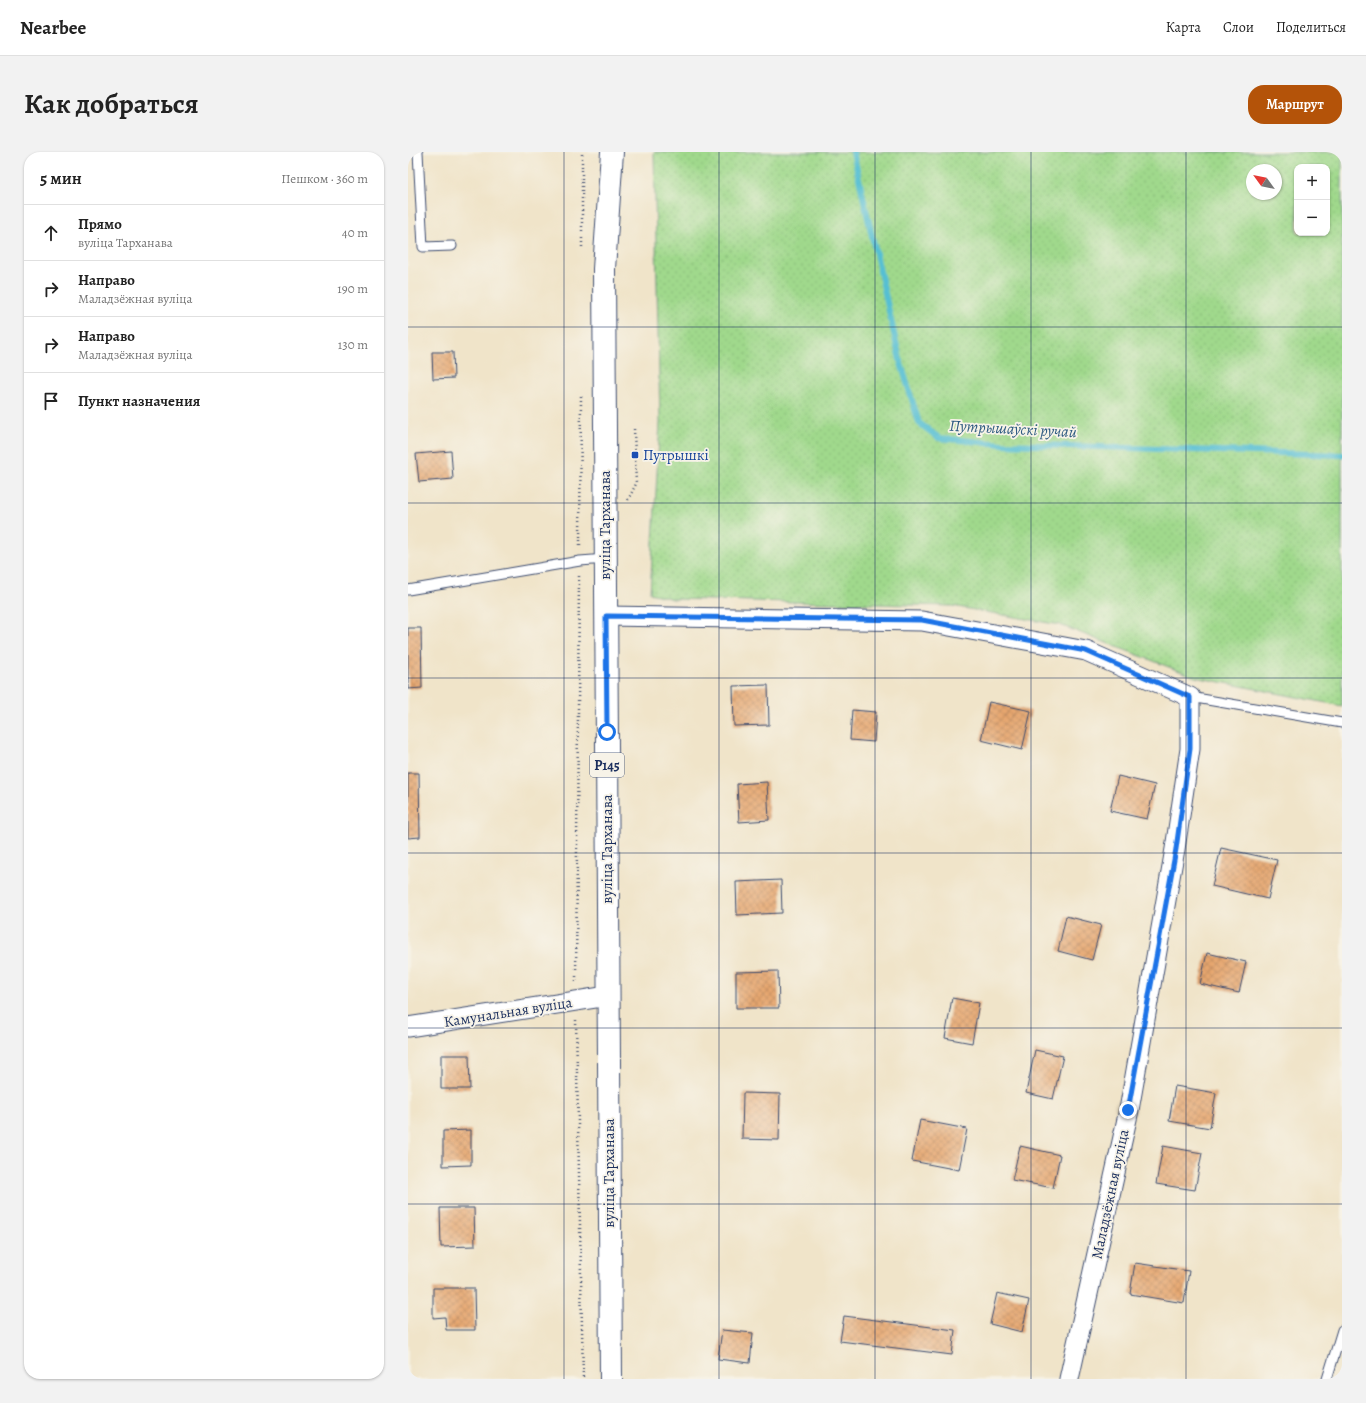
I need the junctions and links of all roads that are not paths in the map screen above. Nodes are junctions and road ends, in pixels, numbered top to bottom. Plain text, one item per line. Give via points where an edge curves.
1 (418, 152) edge
2 (612, 152) edge
3 (452, 246) dead end
4 (606, 559) junction
5 (408, 590) edge
6 (606, 616) junction
7 (1190, 697) junction
8 (1342, 723) edge
9 (608, 996) junction
10 (408, 1027) edge
11 (1342, 1330) edge
12 (611, 1379) edge
13 (1069, 1379) edge
14 (1327, 1379) edge

1 - 3 lane via 423,247
2 - 4 main road, вуліца Тарханава / Р145 via 604,269
4 - 5 lane
4 - 6 main road, вуліца Тарханава / Р145
6 - 7 street via 922,620 1086,651
6 - 9 main road, вуліца Тарханава / Р145
7 - 8 lane
7 - 13 street, Маладзёжная вуліца via 1190,749 1176,849 1128,1110
9 - 10 street, Камунальная вуліца
9 - 12 main road, вуліца Тарханава / Р145
11 - 14 lane

